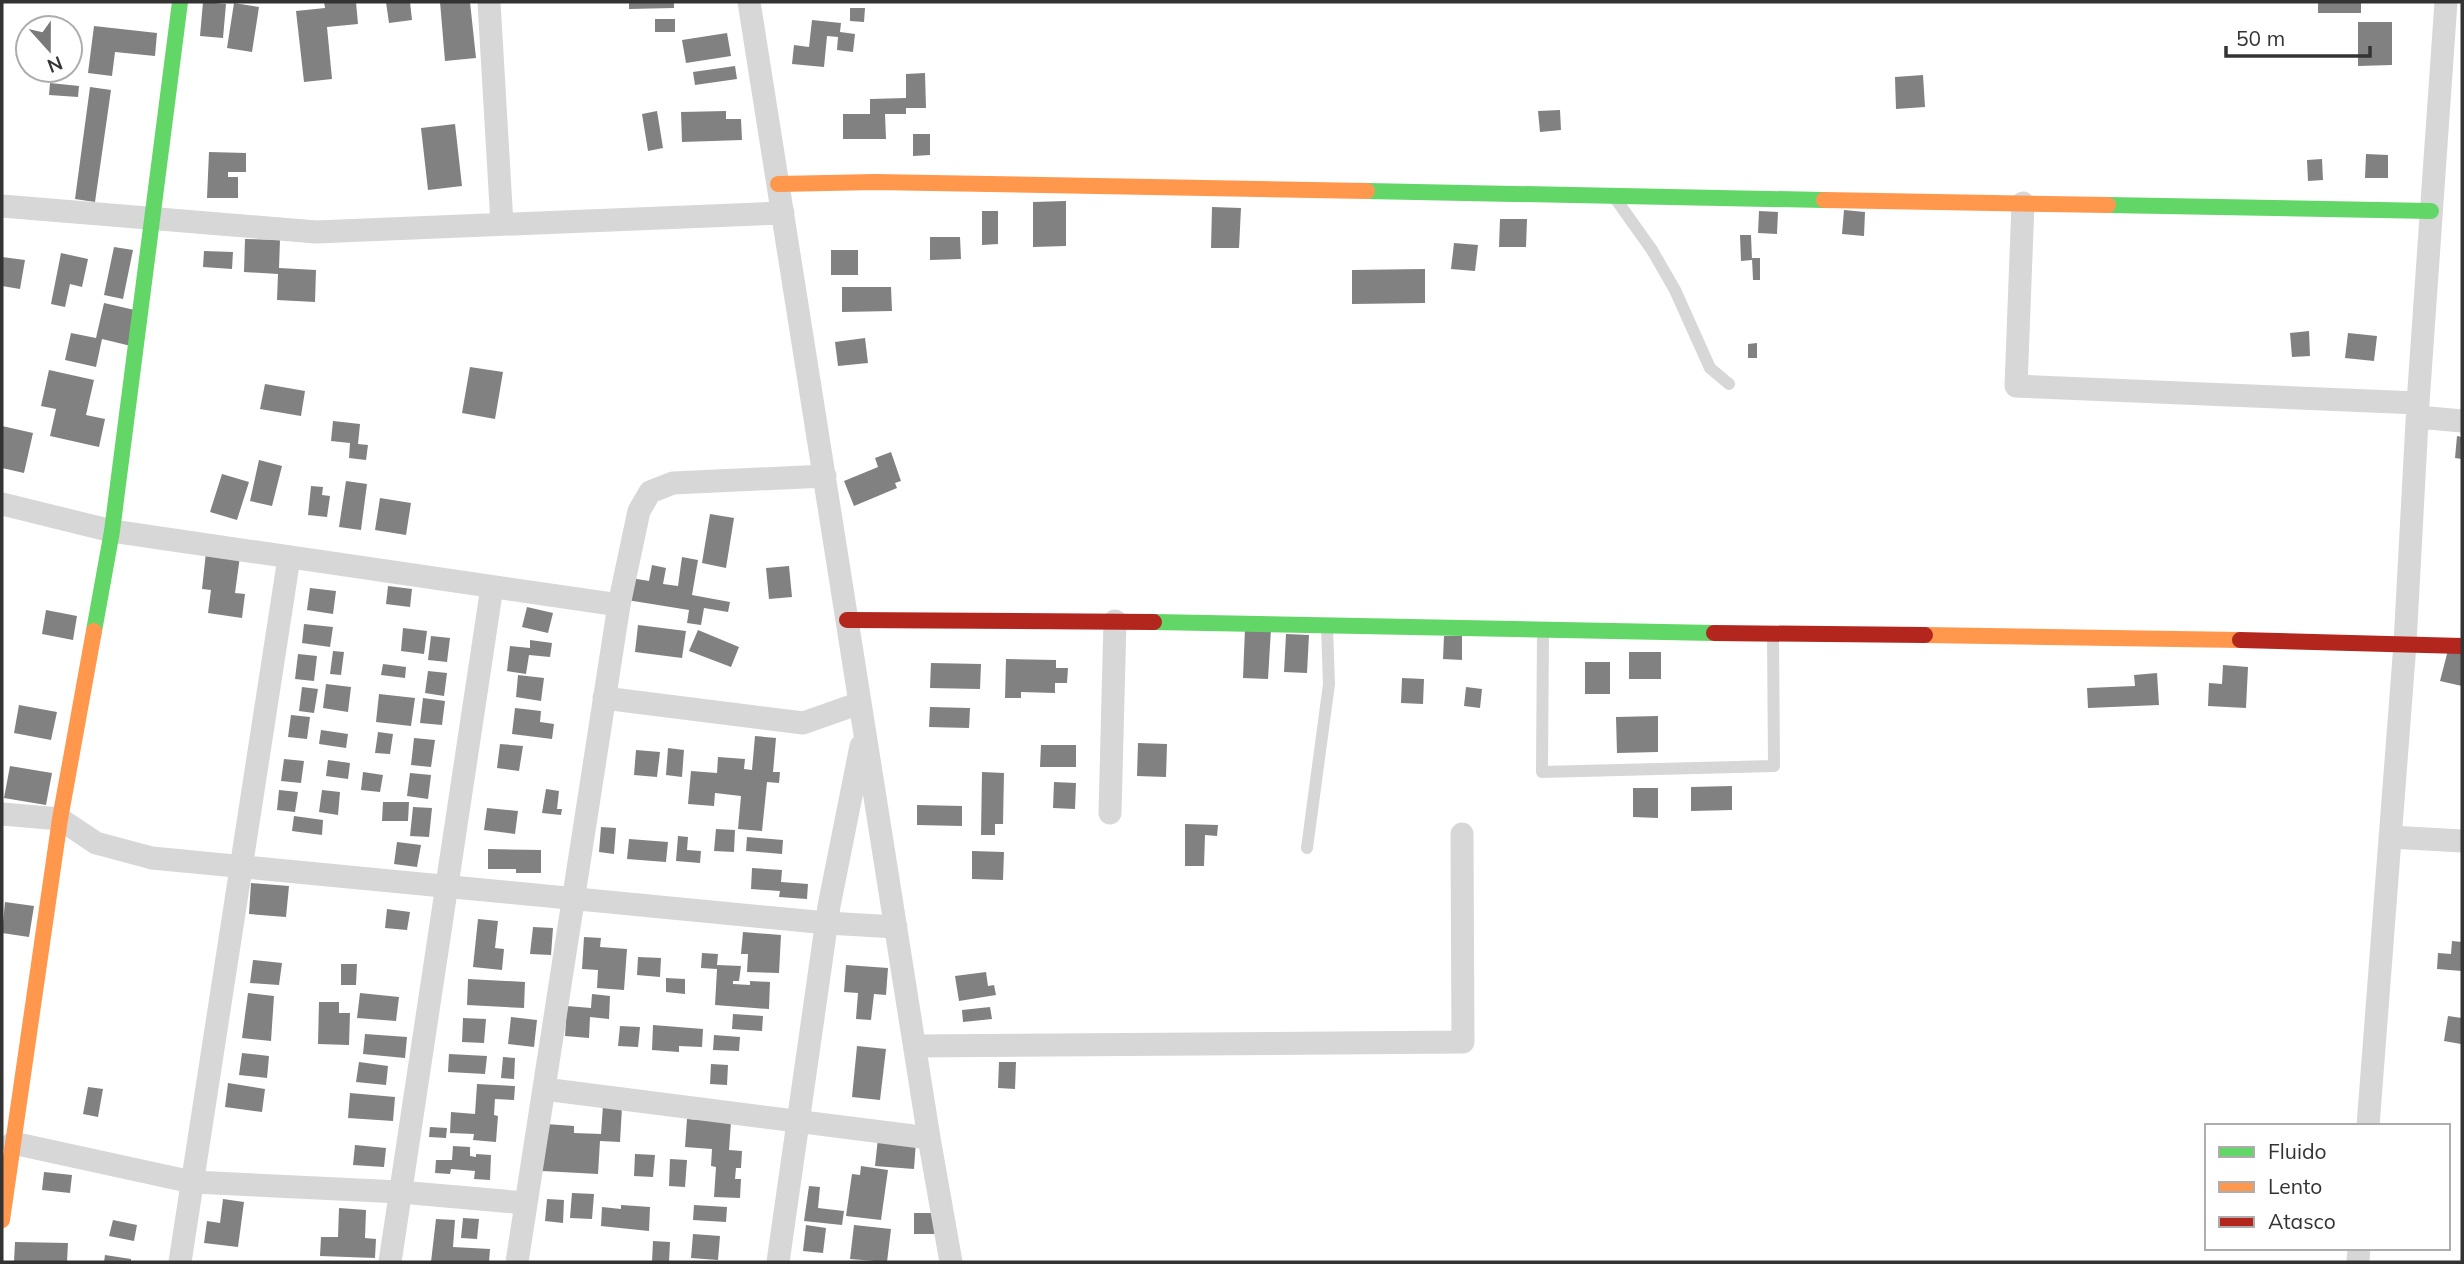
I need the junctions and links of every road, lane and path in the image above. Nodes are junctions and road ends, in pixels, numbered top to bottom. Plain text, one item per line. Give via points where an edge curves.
1 (180, 2) edge
2 (489, 2) edge
3 (749, 2) edge
4 (2446, 2) edge
5 (778, 184) junction
6 (1613, 195) junction
7 (2023, 203) junction
8 (2, 206) edge
9 (2431, 211) junction
10 (783, 213) junction
11 (152, 220) junction
12 (502, 225) junction
13 (1729, 384) dead end
14 (2418, 410) junction
15 (2462, 421) edge
16 (824, 476) junction
17 (2, 504) edge
18 (112, 531) junction
19 (289, 558) junction
20 (492, 587) junction
21 (619, 606) junction
22 (847, 620) junction
23 (1115, 621) junction
24 (1327, 626) junction
25 (1543, 631) junction
26 (1773, 632) junction
27 (2405, 644) junction
28 (2462, 646) edge
29 (604, 698) junction
30 (860, 703) junction
31 (865, 729) junction
32 (1110, 813) dead end
33 (2, 814) edge
34 (60, 819) junction
35 (1462, 834) dead end
36 (2390, 837) junction
37 (2462, 841) edge
38 (1307, 848) dead end
39 (241, 866) junction
40 (447, 886) junction
41 (573, 899) junction
42 (827, 923) junction
43 (896, 927) junction
44 (915, 1046) junction
45 (544, 1089) junction
46 (798, 1121) junction
47 (2368, 1124) edge
48 (929, 1138) junction
49 (13, 1143) junction
50 (192, 1182) junction
51 (400, 1192) junction
52 (526, 1203) junction
53 (2, 1220) edge
54 (180, 1262) edge
55 (390, 1262) edge
56 (517, 1262) edge
57 (778, 1262) edge
58 (951, 1262) edge

1 - 11 street
2 - 12 street
3 - 5 street
4 - 9 street
5 - 6 street
5 - 10 street
6 - 7 street
6 - 13 lane via 1675,290 1710,368
7 - 9 street
7 - 14 street via 2015,386
8 - 11 street
9 - 14 street
10 - 12 street
10 - 16 street
11 - 12 street via 316,232
11 - 18 street
14 - 15 street
14 - 27 street
16 - 21 street via 673,483 650,492 639,510
16 - 22 street
17 - 18 street
18 - 19 street
18 - 34 street
19 - 20 street
19 - 39 street
20 - 21 street
20 - 40 street
21 - 29 street
22 - 23 street
22 - 30 street
23 - 24 street
23 - 32 street
24 - 25 street
24 - 38 lane via 1329,684
25 - 26 street
25 - 26 lane via 1542,772 1774,766
26 - 27 street
27 - 28 street
27 - 36 street
29 - 30 street via 803,723
29 - 41 street
30 - 31 street
31 - 42 street
31 - 43 street
33 - 34 street
34 - 39 street via 96,843 152,858
34 - 49 street
35 - 44 street via 1463,1042
36 - 37 street
36 - 47 street
39 - 40 street
39 - 50 street
40 - 41 street
40 - 51 street
41 - 42 street
41 - 45 street
42 - 43 street
42 - 46 street
43 - 44 street
44 - 48 street
45 - 46 street
45 - 52 street
46 - 48 street
46 - 57 street
48 - 58 street
49 - 50 street
49 - 53 street
50 - 51 street
50 - 54 street
51 - 52 street
51 - 55 street
52 - 56 street

